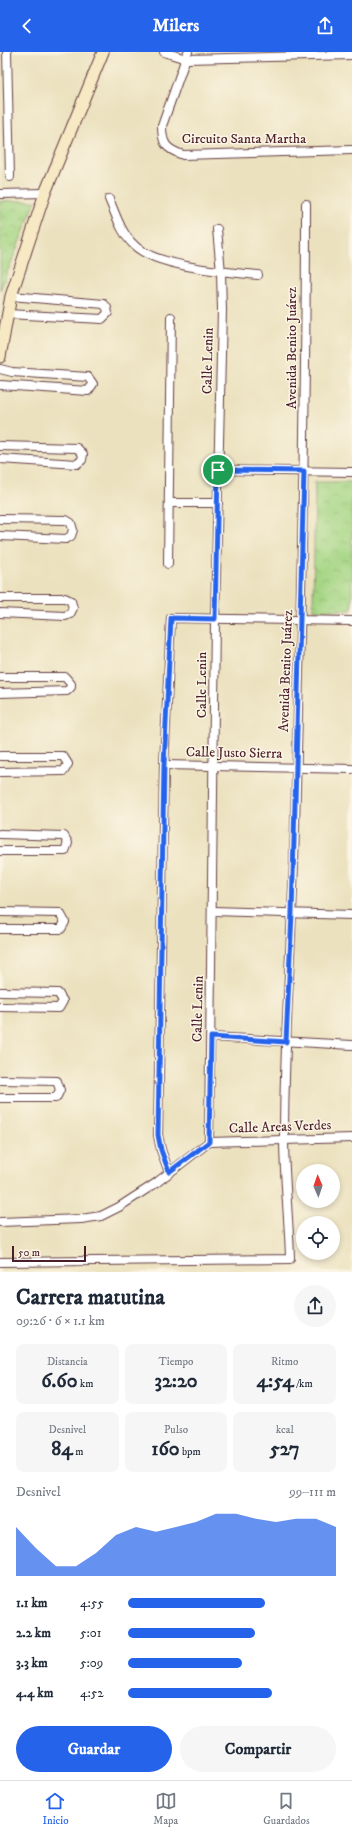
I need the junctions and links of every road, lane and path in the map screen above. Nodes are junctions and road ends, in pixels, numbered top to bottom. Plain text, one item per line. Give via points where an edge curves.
1 (8, 52) edge
2 (103, 52) edge
3 (164, 52) edge
4 (187, 55) edge
5 (352, 55) edge
6 (352, 150) edge
7 (10, 177) dead end
8 (0, 194) edge
9 (45, 194) junction
10 (109, 199) dead end
11 (306, 204) dead end
12 (217, 229) dead end
13 (221, 272) junction
14 (258, 275) dead end
15 (11, 296) junction
16 (6, 314) junction
17 (171, 317) dead end
18 (0, 357) edge
19 (0, 369) edge
20 (0, 385) edge
21 (0, 446) edge
22 (0, 459) edge
23 (218, 470) junction
24 (304, 471) junction
25 (352, 472) edge
26 (168, 503) junction
27 (218, 503) junction
28 (0, 519) edge
29 (0, 536) edge
30 (168, 564) dead end
31 (0, 598) edge
32 (0, 613) edge
33 (215, 619) junction
34 (301, 620) junction
35 (352, 621) edge
36 (0, 677) edge
37 (0, 693) edge
38 (0, 756) edge
39 (164, 765) junction
40 (214, 766) junction
41 (297, 767) junction
42 (352, 769) edge
43 (0, 772) edge
44 (0, 834) edge
45 (0, 851) edge
46 (213, 911) junction
47 (0, 912) edge
48 (292, 913) junction
49 (352, 914) edge
50 (0, 929) edge
51 (0, 992) edge
52 (0, 1007) edge
53 (211, 1037) junction
54 (286, 1042) junction
55 (352, 1045) edge
56 (0, 1080) edge
57 (0, 1098) edge
58 (352, 1138) edge
59 (284, 1140) junction
60 (209, 1142) junction
61 (169, 1172) junction
62 (0, 1222) edge
63 (0, 1262) edge

1 - 7 street
2 - 9 street
3 - 4 street
4 - 5 street
4 - 6 street, Circuito Santa Martha via 162,126 162,138 170,150 183,155
8 - 9 street
9 - 15 street
10 - 13 street via 122,229 134,245 148,256
11 - 24 street, Avenida Benito Juárez
12 - 13 street, Calle Lenin
13 - 14 street
13 - 23 street, Calle Lenin
15 - 16 street
15 - 16 street via 104,304 108,308 108,313 102,319
16 - 18 street
17 - 26 street
19 - 20 street via 88,377 93,384 88,391
21 - 22 street via 77,448 82,454 82,460 78,464
23 - 24 street
23 - 27 street, Calle Lenin
24 - 25 street
24 - 34 street, Avenida Benito Juárez
26 - 27 street
26 - 30 street
27 - 33 street, Calle Lenin
28 - 29 street via 66,520 72,523 73,530 71,536 66,539
31 - 32 street via 65,598 71,601 73,608 70,614 65,616
33 - 34 street
33 - 39 street via 171,618
33 - 40 street, Calle Lenin
34 - 35 street
34 - 41 street, Avenida Benito Juárez
36 - 37 street via 66,677 71,684 67,691
38 - 43 street via 64,756 68,764 64,771
39 - 40 street, Calle Justo Sierra
39 - 61 street via 158,1135
40 - 41 street, Calle Justo Sierra
40 - 46 street, Calle Lenin
41 - 42 street, Calle Justo Sierra
41 - 48 street, Avenida Benito Juárez
44 - 45 street via 64,836 68,843 65,851
46 - 48 street
46 - 53 street, Calle Lenin
47 - 50 street via 60,913 65,922 61,929
48 - 49 street
48 - 54 street, Avenida Benito Juárez
51 - 52 street via 58,993 63,1001 59,1008
53 - 54 street
53 - 60 street, Calle Lenin
54 - 55 street
54 - 59 street, Avenida Benito Juárez
56 - 57 street via 57,1081 60,1090 56,1098
58 - 59 street, Calle Areas Verdes
59 - 60 street, Calle Areas Verdes
59 - 63 street, Avenida Benito Juárez via 290,1258
60 - 61 street
61 - 62 street via 119,1207 101,1216

